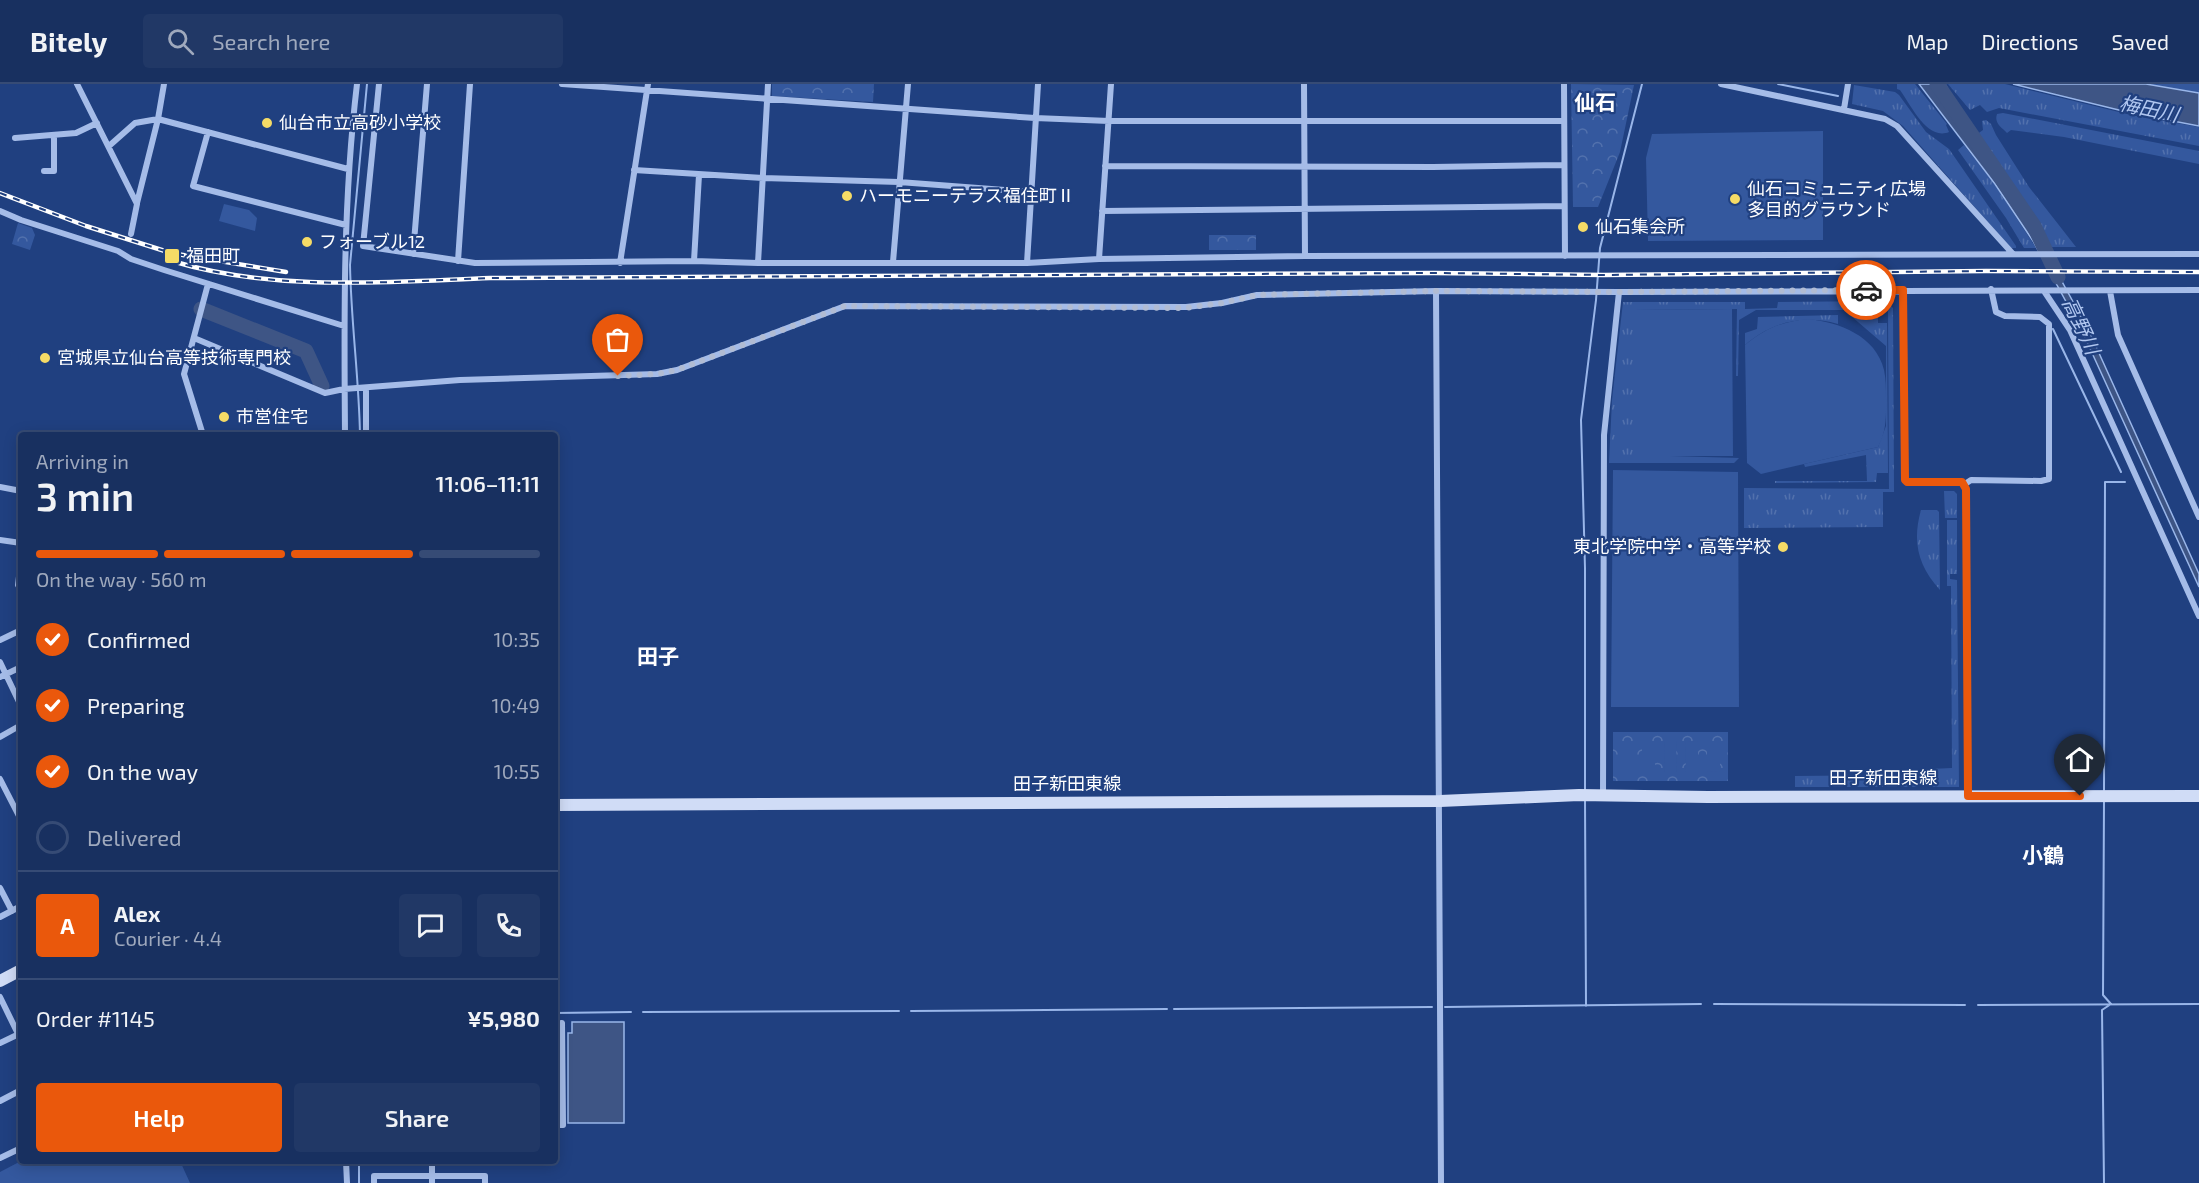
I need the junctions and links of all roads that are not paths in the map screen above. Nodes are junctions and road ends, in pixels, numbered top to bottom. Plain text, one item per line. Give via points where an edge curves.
1 (77, 84) edge
2 (164, 84) edge
3 (357, 84) edge
4 (379, 84) edge
5 (427, 84) edge
6 (470, 84) edge
7 (562, 84) edge
8 (768, 84) edge
9 (908, 84) edge
10 (1038, 84) edge
11 (1111, 84) edge
12 (1304, 84) edge
13 (1564, 84) edge
14 (1721, 84) edge
15 (1848, 84) edge
16 (647, 87) edge
17 (766, 100) junction
18 (906, 108) junction
19 (1844, 109) junction
20 (1035, 118) junction
21 (158, 119) junction
22 (1108, 121) junction
23 (1564, 121) junction
24 (1304, 122) junction
25 (97, 123) junction
26 (208, 132) junction
27 (54, 135) junction
28 (15, 138) dead end
29 (109, 146) junction
30 (1564, 165) junction
31 (1105, 166) junction
32 (1304, 167) junction
33 (348, 169) junction
34 (634, 170) junction
35 (44, 171) dead end
36 (699, 175) junction
37 (764, 178) junction
38 (899, 182) junction
39 (1031, 192) junction
40 (137, 204) junction
41 (1563, 206) junction
42 (1305, 209) junction
43 (0, 211) edge
44 (1102, 211) junction
45 (346, 225) junction
46 (130, 234) dead end
47 (413, 254) junction
48 (2013, 254) junction
49 (2199, 254) edge
50 (1305, 256) junction
51 (1564, 256) junction
52 (1099, 259) junction
53 (458, 261) junction
54 (694, 261) junction
55 (893, 262) junction
56 (620, 263) junction
57 (758, 263) junction
58 (1027, 263) junction
59 (208, 284) junction
60 (1991, 289) junction
61 (1903, 290) junction
62 (2199, 290) edge
63 (1436, 291) junction
64 (2044, 291) junction
65 (2110, 291) junction
66 (1619, 292) junction
67 (344, 326) junction
68 (194, 338) junction
69 (365, 388) junction
70 (345, 389) junction
71 (202, 432) edge
72 (345, 432) edge
73 (366, 432) edge
74 (1965, 484) junction
75 (0, 487) edge
76 (18, 490) edge
77 (2199, 517) edge
78 (0, 540) edge
79 (18, 543) edge
80 (2199, 616) edge
81 (18, 631) edge
82 (0, 640) edge
83 (0, 662) edge
84 (18, 668) edge
85 (3, 676) edge
86 (18, 701) edge
87 (18, 727) edge
88 (0, 737) edge
89 (0, 779) edge
90 (1591, 796) junction
91 (1968, 796) junction
92 (2199, 796) edge
93 (1440, 801) junction
94 (558, 804) edge
95 (18, 814) edge
96 (0, 888) edge
97 (18, 908) edge
98 (12, 911) junction
99 (0, 917) edge
100 (18, 972) edge
101 (0, 981) edge
102 (0, 997) edge
103 (558, 1023) edge
104 (18, 1032) edge
105 (18, 1037) edge
106 (0, 1043) edge
107 (18, 1092) edge
108 (0, 1101) edge
109 (558, 1125) edge
110 (18, 1149) edge
111 (0, 1158) edge
112 (346, 1164) edge
113 (432, 1164) edge
114 (432, 1180) edge
115 (347, 1183) edge
116 (374, 1183) edge
117 (485, 1183) edge
118 (1441, 1183) edge

1 - 25 street
2 - 21 street
3 - 33 street
4 - 47 street via 363,246
5 - 47 street
6 - 53 street
7 - 16 street
8 - 17 street
9 - 18 street
10 - 20 street
11 - 22 street
12 - 24 street
13 - 23 street
14 - 19 street
15 - 19 street
16 - 17 street
16 - 34 street
17 - 18 street
17 - 37 street
18 - 20 street
18 - 38 street
19 - 48 street via 1885,119 1897,126
20 - 22 street
20 - 39 street
21 - 26 street
21 - 29 street via 135,123
21 - 40 street
22 - 24 street
22 - 31 street
23 - 24 street
23 - 30 street
24 - 32 street
25 - 27 street via 76,133
25 - 29 street
26 - 33 street
26 - 45 street via 193,186
27 - 28 street
27 - 35 street via 54,171
29 - 40 street
30 - 32 street
30 - 41 street
31 - 32 street
31 - 44 street
32 - 42 street
33 - 45 street
34 - 36 street
34 - 56 street
36 - 37 street
36 - 54 street
37 - 38 street
37 - 57 street
38 - 39 street
38 - 55 street
39 - 58 street
40 - 46 street
41 - 42 street
41 - 51 street
42 - 44 street
42 - 50 street
43 - 59 street
44 - 52 street
45 - 67 street
47 - 53 street
48 - 49 street
48 - 51 street
50 - 51 street
50 - 52 street
52 - 58 street
53 - 56 street
54 - 56 street
54 - 57 street
55 - 57 street
55 - 58 street
59 - 67 street
59 - 68 street
60 - 61 street
60 - 64 street
60 - 74 street via 1996,312 2040,317 2049,324 2049,479 1980,479
61 - 66 street
61 - 74 street via 1905,480
62 - 65 street
63 - 66 street
63 - 69 street via 1257,295 1186,308 845,306 677,370 657,374 460,380
63 - 93 street
64 - 65 street
64 - 80 street via 2070,330
65 - 77 street via 2118,334
66 - 90 street via 1604,435
67 - 70 street
68 - 70 street via 326,393
68 - 71 street via 184,374
69 - 70 street
69 - 73 street
70 - 72 street
74 - 91 street
75 - 76 street
78 - 79 street
81 - 82 street
83 - 85 street
84 - 85 street
85 - 86 street
87 - 88 street
89 - 95 street
90 - 91 street, 田子新田東線
90 - 93 street, 田子新田東線
91 - 92 street, 田子新田東線
93 - 94 street, 田子新田東線
93 - 118 street
96 - 98 street
97 - 98 street
98 - 99 street
100 - 101 street
102 - 104 street
103 - 109 street via 562,1023 564,1125
105 - 106 street
107 - 108 street
110 - 111 street
112 - 115 street
113 - 114 street
114 - 116 street via 374,1176
114 - 117 street via 485,1176

